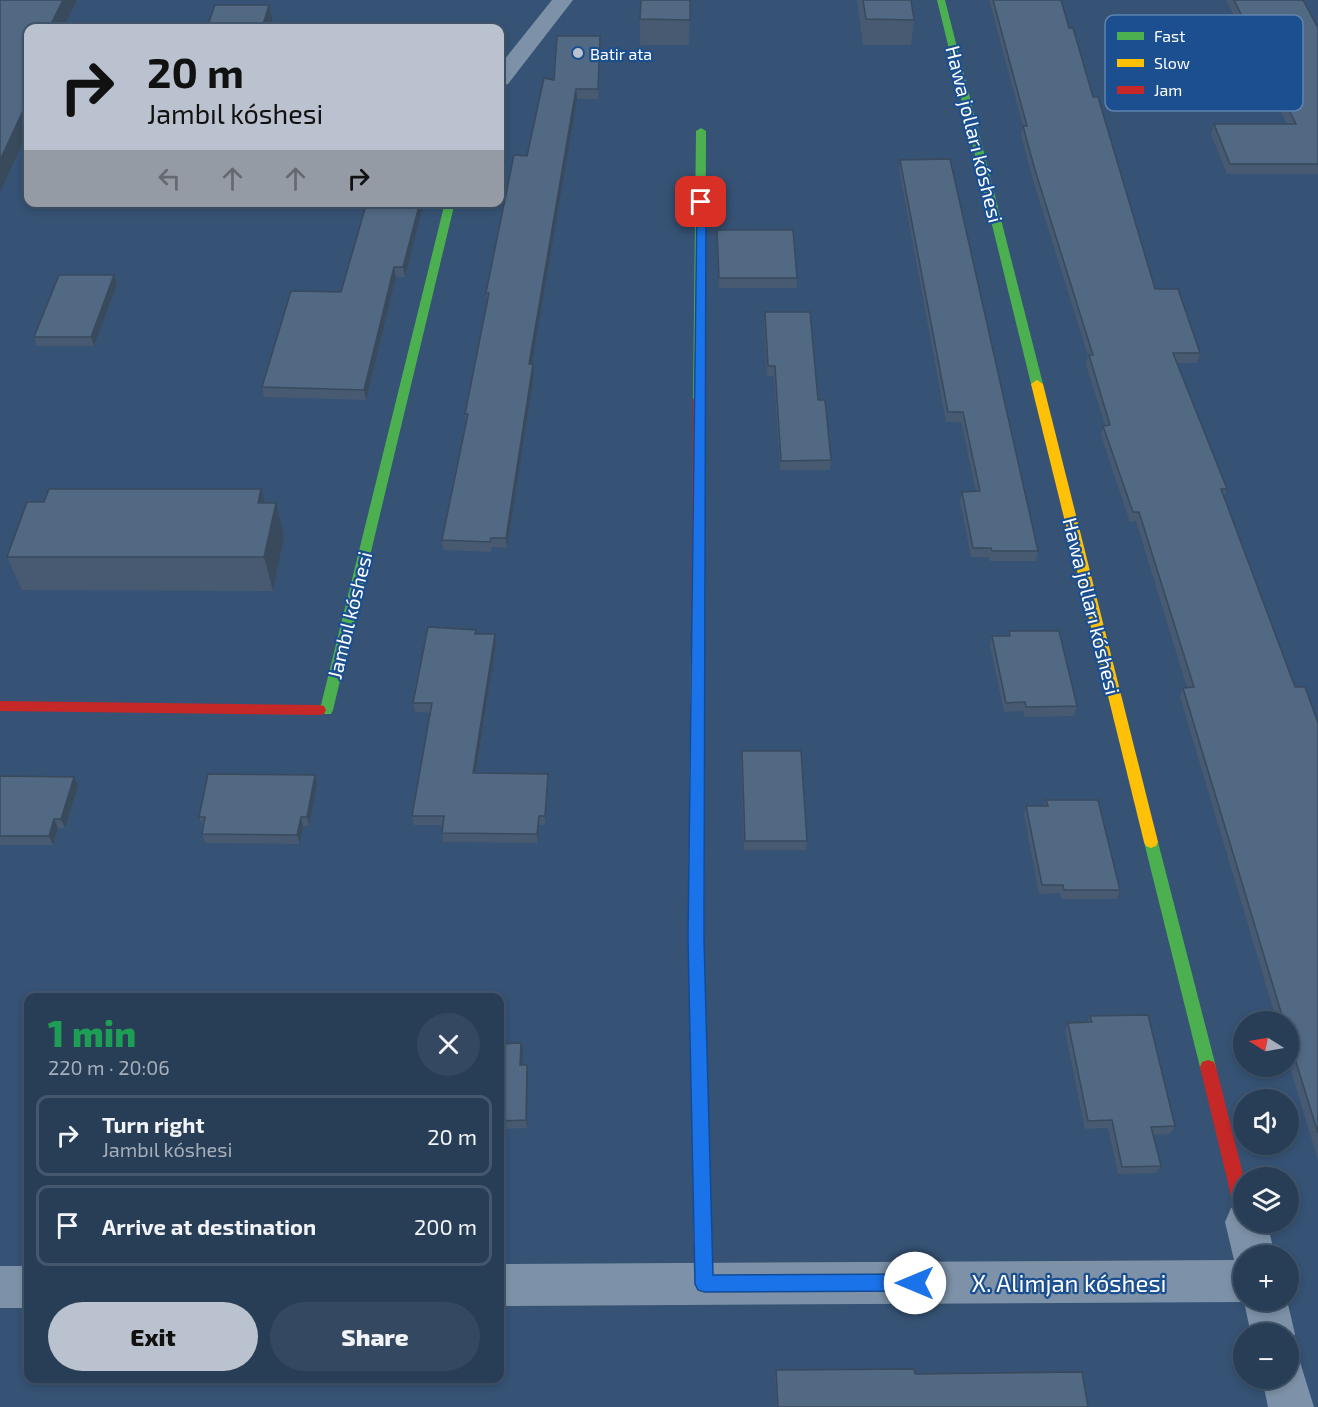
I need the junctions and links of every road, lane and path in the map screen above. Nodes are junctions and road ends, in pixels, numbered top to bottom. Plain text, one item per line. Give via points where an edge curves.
1 (563, 0) edge
2 (941, 0) edge
3 (504, 74) edge
4 (701, 130) dead end
5 (449, 207) edge
6 (0, 706) edge
7 (1233, 1168) edge
8 (1233, 1281) edge
9 (704, 1284) junction
10 (504, 1285) edge
11 (0, 1287) edge
12 (24, 1287) edge
13 (1287, 1389) edge
14 (1291, 1407) edge

1 - 3 street
2 - 7 street, Hawa jolları kóshesi
4 - 9 street via 696,938
5 - 6 street, Jambıl kóshesi via 326,710
8 - 9 street, X. Alimjan kóshesi
9 - 10 street, X. Alimjan kóshesi
11 - 12 street
13 - 14 street

